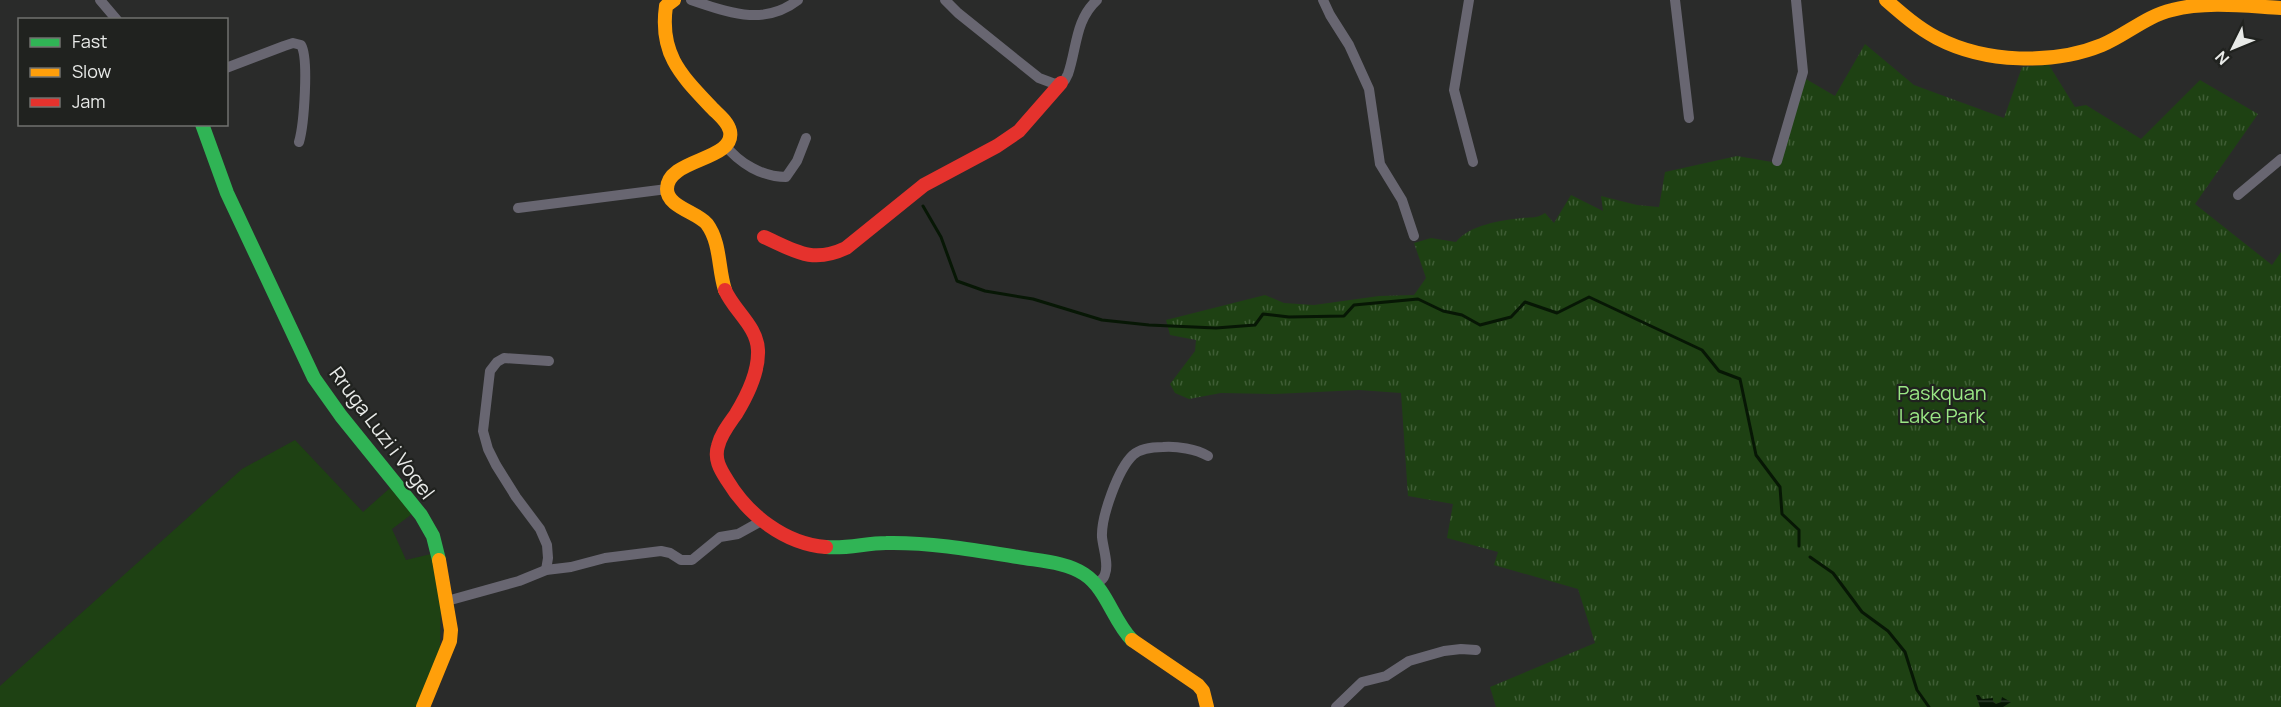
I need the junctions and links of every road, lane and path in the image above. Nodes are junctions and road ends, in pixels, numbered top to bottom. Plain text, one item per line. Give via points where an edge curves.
1 (100, 0) edge
2 (674, 0) edge
3 (691, 0) edge
4 (798, 0) edge
5 (945, 0) edge
6 (1097, 0) edge
7 (1323, 0) edge
8 (1469, 0) edge
9 (1675, 0) edge
10 (1796, 0) edge
11 (1886, 0) edge
12 (2281, 8) edge
13 (115, 18) edge
14 (228, 67) edge
15 (1061, 83) junction
16 (1689, 118) dead end
17 (203, 126) edge
18 (806, 138) dead end
19 (299, 142) dead end
20 (725, 146) junction
21 (2281, 159) edge
22 (1776, 161) dead end
23 (1473, 162) dead end
24 (667, 189) junction
25 (2238, 195) dead end
26 (518, 208) dead end
27 (1414, 236) dead end
28 (764, 237) dead end
29 (549, 361) dead end
30 (1208, 456) dead end
31 (763, 520) junction
32 (546, 570) junction
33 (1096, 583) junction
34 (447, 601) junction
35 (1476, 650) dead end
36 (423, 707) edge
37 (1207, 707) edge
38 (1336, 707) edge

1 - 13 street
2 - 20 street via 666,6 663,20 669,56 730,129
3 - 4 street via 752,17
5 - 15 street via 1039,78
6 - 15 street via 1080,25 1070,68
7 - 27 street via 1369,88 1380,164 1401,200
8 - 23 street via 1454,90
9 - 16 street
10 - 22 street via 1803,72
11 - 12 street via 1932,36 1971,52 2012,58 2090,50 2169,10 2205,5
14 - 19 street via 284,46 301,45 304,121
15 - 28 street via 1007,140 924,185 834,254 819,257 800,253
17 - 34 street, Rruga Luzi i Vogel via 227,193 314,378 421,515 433,536
18 - 20 street via 786,177 746,165
20 - 24 street via 676,173
21 - 25 street
24 - 26 street
24 - 31 street via 675,202 706,223 715,245 723,287 757,341 759,348 748,391 716,454 733,489
29 - 32 street via 504,358 497,362 490,371 483,431 501,474 540,529 547,545
30 - 33 street via 1173,446 1142,450 1131,456 1103,519 1106,569
31 - 32 street via 738,534 720,537 692,560 681,560 662,551
31 - 33 street via 786,537 819,546 892,543 997,554 1072,568
32 - 34 street
33 - 37 street via 1124,632 1198,685
34 - 36 street, Rruga Luzi i Vogel via 450,641
35 - 38 street via 1444,651 1409,661 1386,676 1362,682

